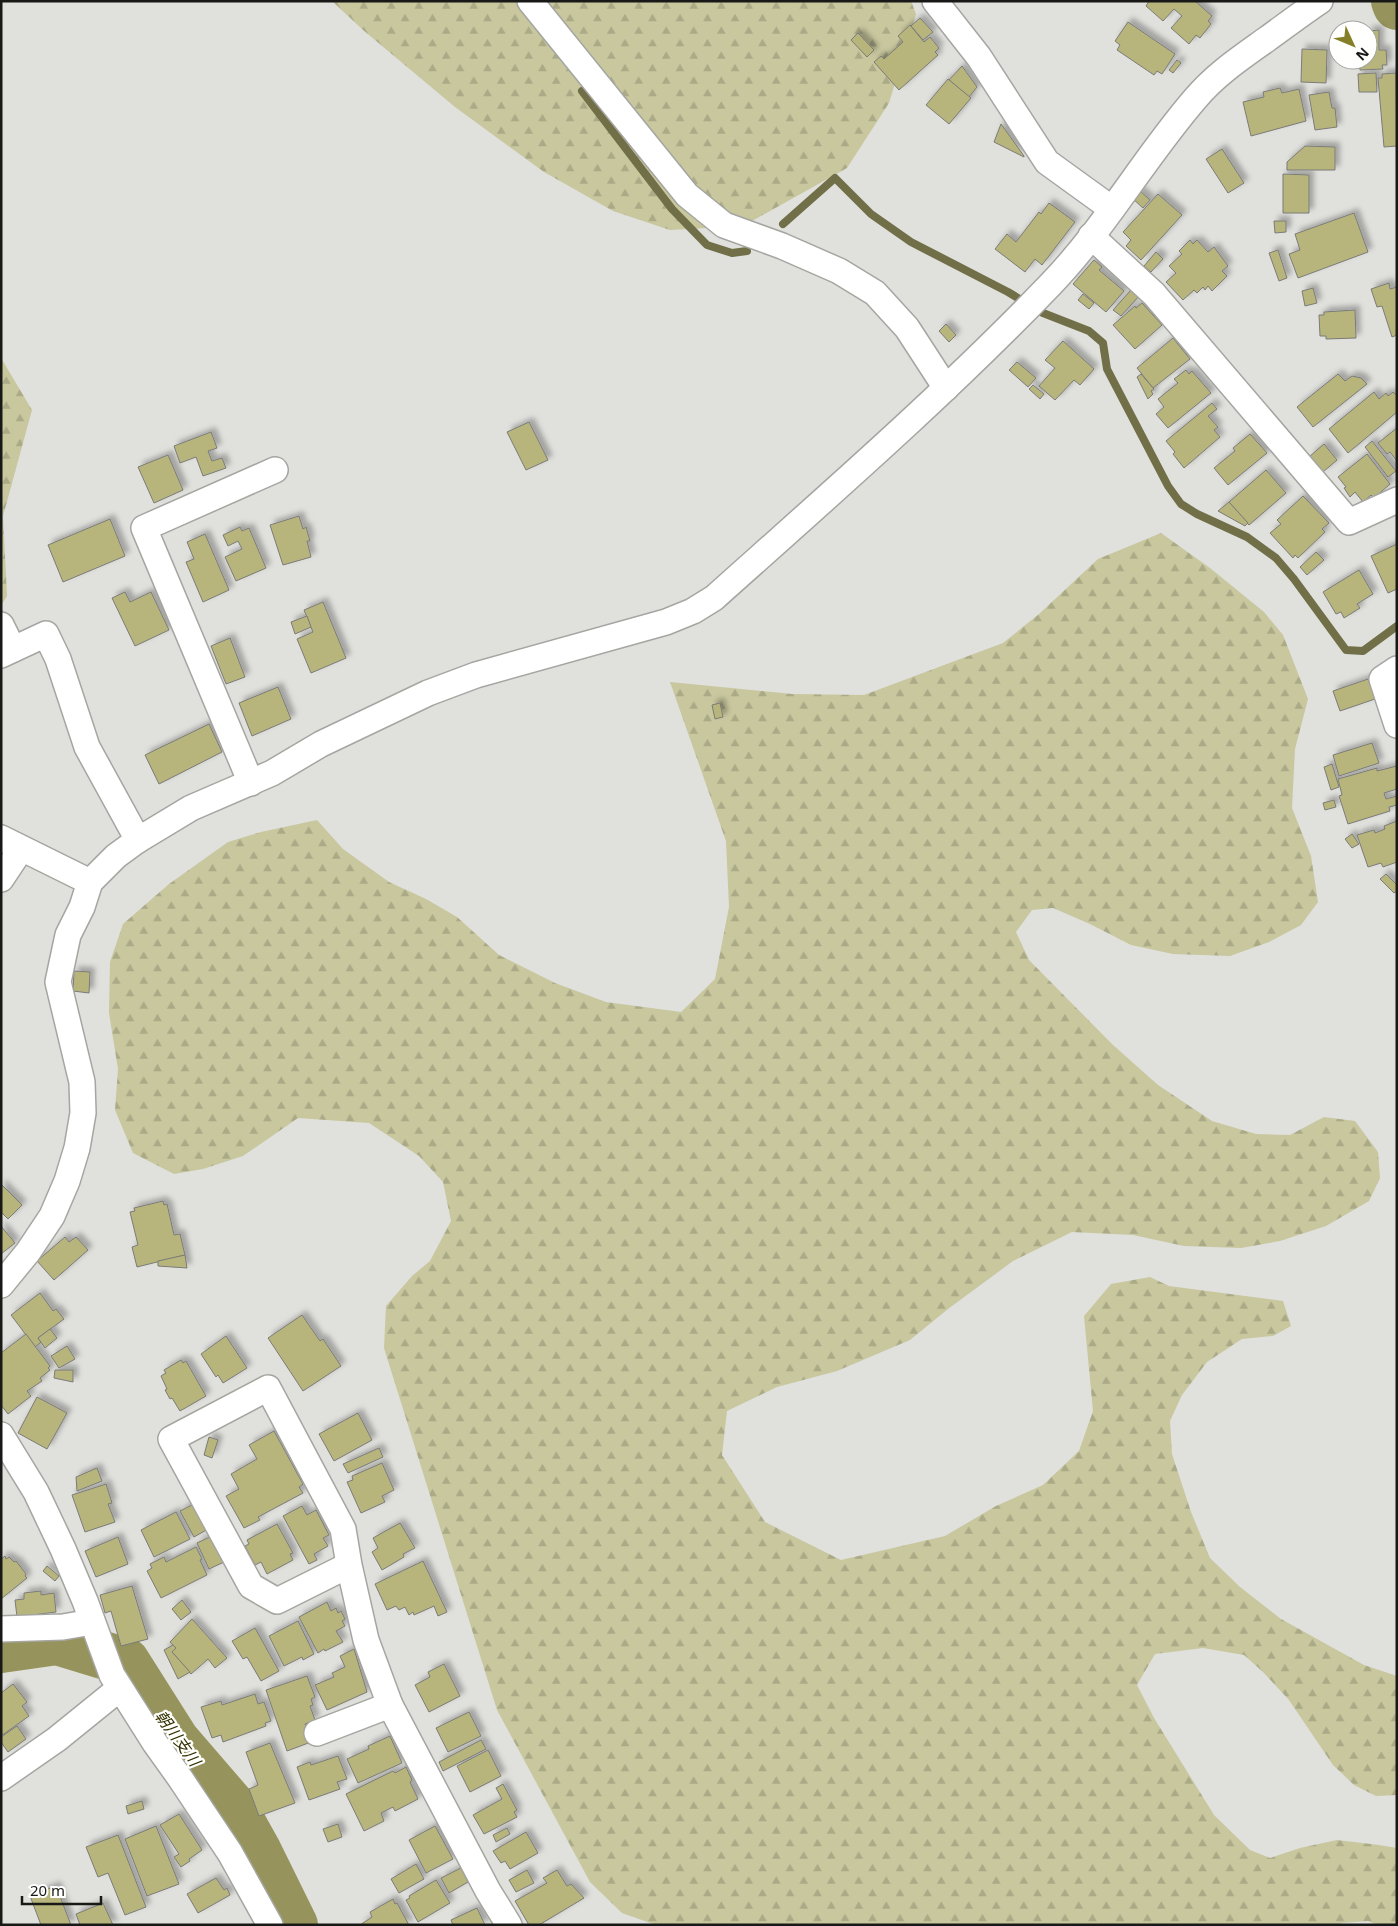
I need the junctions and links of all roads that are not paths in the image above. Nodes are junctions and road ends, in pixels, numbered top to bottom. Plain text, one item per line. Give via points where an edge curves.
1 (530, 1) edge
2 (935, 1) edge
3 (1320, 1) edge
4 (1112, 209) junction
5 (1091, 236) junction
6 (946, 388) junction
7 (275, 470) dead end
8 (1397, 500) edge
9 (1, 625) edge
10 (7, 652) edge
11 (1397, 670) edge
12 (1397, 725) edge
13 (251, 783) junction
14 (138, 840) junction
15 (11, 843) edge
16 (1, 879) edge
17 (90, 882) junction
18 (1, 1285) edge
19 (1, 1435) edge
20 (349, 1565) junction
21 (1, 1629) edge
22 (96, 1631) junction
23 (116, 1681) junction
24 (390, 1705) junction
25 (317, 1734) dead end
26 (1, 1778) edge
27 (270, 1925) edge
28 (509, 1925) edge

1 - 6 street via 687,195 724,224 840,271 875,293 907,328
2 - 4 street via 979,57 1047,162
3 - 4 street via 1218,74 1166,134
4 - 5 street
5 - 6 street via 1039,295
5 - 8 street via 1154,294 1349,522
6 - 13 street via 714,598 693,611 649,627 476,675 428,693 321,744
7 - 13 street via 144,528
9 - 10 street
10 - 14 street via 46,634 58,659 88,748
11 - 12 street via 1382,679
13 - 14 street via 191,808
14 - 17 street
15 - 16 street
15 - 17 street
17 - 18 street via 68,935 58,982 82,1082 83,1113 77,1148 52,1216
19 - 22 street via 36,1492
20 - 20 street via 343,1529 268,1388 171,1439 251,1586 277,1601
20 - 24 street via 366,1640
21 - 22 street via 62,1627
22 - 23 street
23 - 26 street via 57,1739
23 - 27 street via 230,1854
24 - 25 street
24 - 28 street

